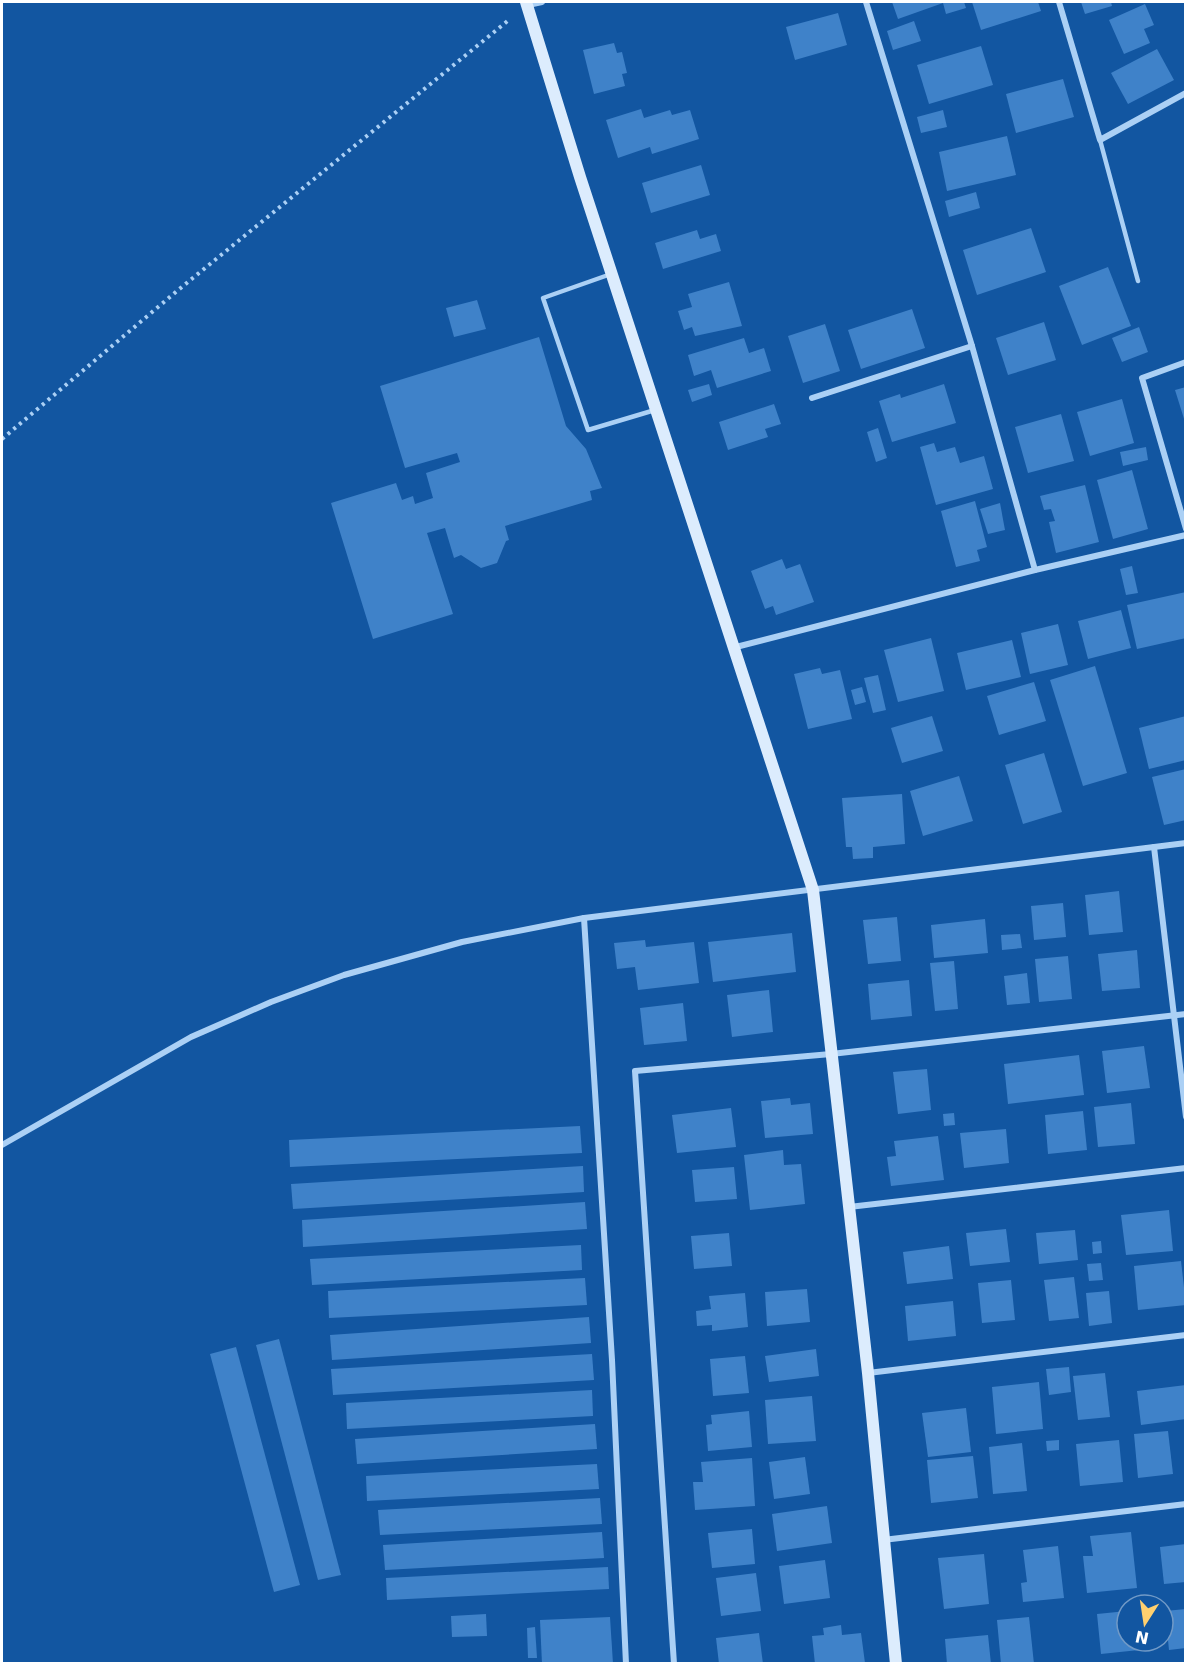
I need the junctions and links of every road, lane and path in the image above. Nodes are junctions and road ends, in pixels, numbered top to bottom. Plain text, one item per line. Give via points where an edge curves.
1 (542, 2) edge
2 (866, 2) edge
3 (1059, 2) edge
4 (526, 3) edge
5 (1185, 93) edge
6 (1100, 140) junction
7 (612, 273) junction
8 (1138, 280) dead end
9 (972, 346) junction
10 (1185, 362) edge
11 (812, 398) dead end
12 (657, 409) junction
13 (2, 440) edge
14 (1185, 529) edge
15 (1185, 535) edge
16 (1035, 570) junction
17 (736, 647) junction
18 (1185, 843) edge
19 (1154, 847) junction
20 (813, 890) junction
21 (584, 918) junction
22 (1185, 1014) edge
23 (1174, 1015) junction
24 (831, 1054) junction
25 (1185, 1117) edge
26 (2, 1145) edge
27 (1185, 1168) edge
28 (849, 1207) junction
29 (1185, 1335) edge
30 (868, 1373) junction
31 (1185, 1504) edge
32 (883, 1540) junction
33 (626, 1664) edge
34 (674, 1664) edge
35 (896, 1664) edge

1 - 4 street
2 - 9 street
3 - 6 street
4 - 7 street
4 - 13 path
5 - 6 street
6 - 8 lane
7 - 12 street
7 - 12 lane via 543,298 588,430
9 - 11 street
9 - 16 street
10 - 14 street via 1142,378
12 - 17 street
15 - 16 street
16 - 17 street
17 - 20 street
18 - 19 street
19 - 20 street
19 - 23 street
20 - 21 street
20 - 24 street
21 - 26 street via 462,942 344,975 271,1002 191,1037
21 - 33 street via 612,1360
22 - 23 street
23 - 24 street
23 - 25 street
24 - 28 street
24 - 34 street via 635,1071
27 - 28 street
28 - 30 street
29 - 30 street
30 - 32 street
31 - 32 street
32 - 35 street

